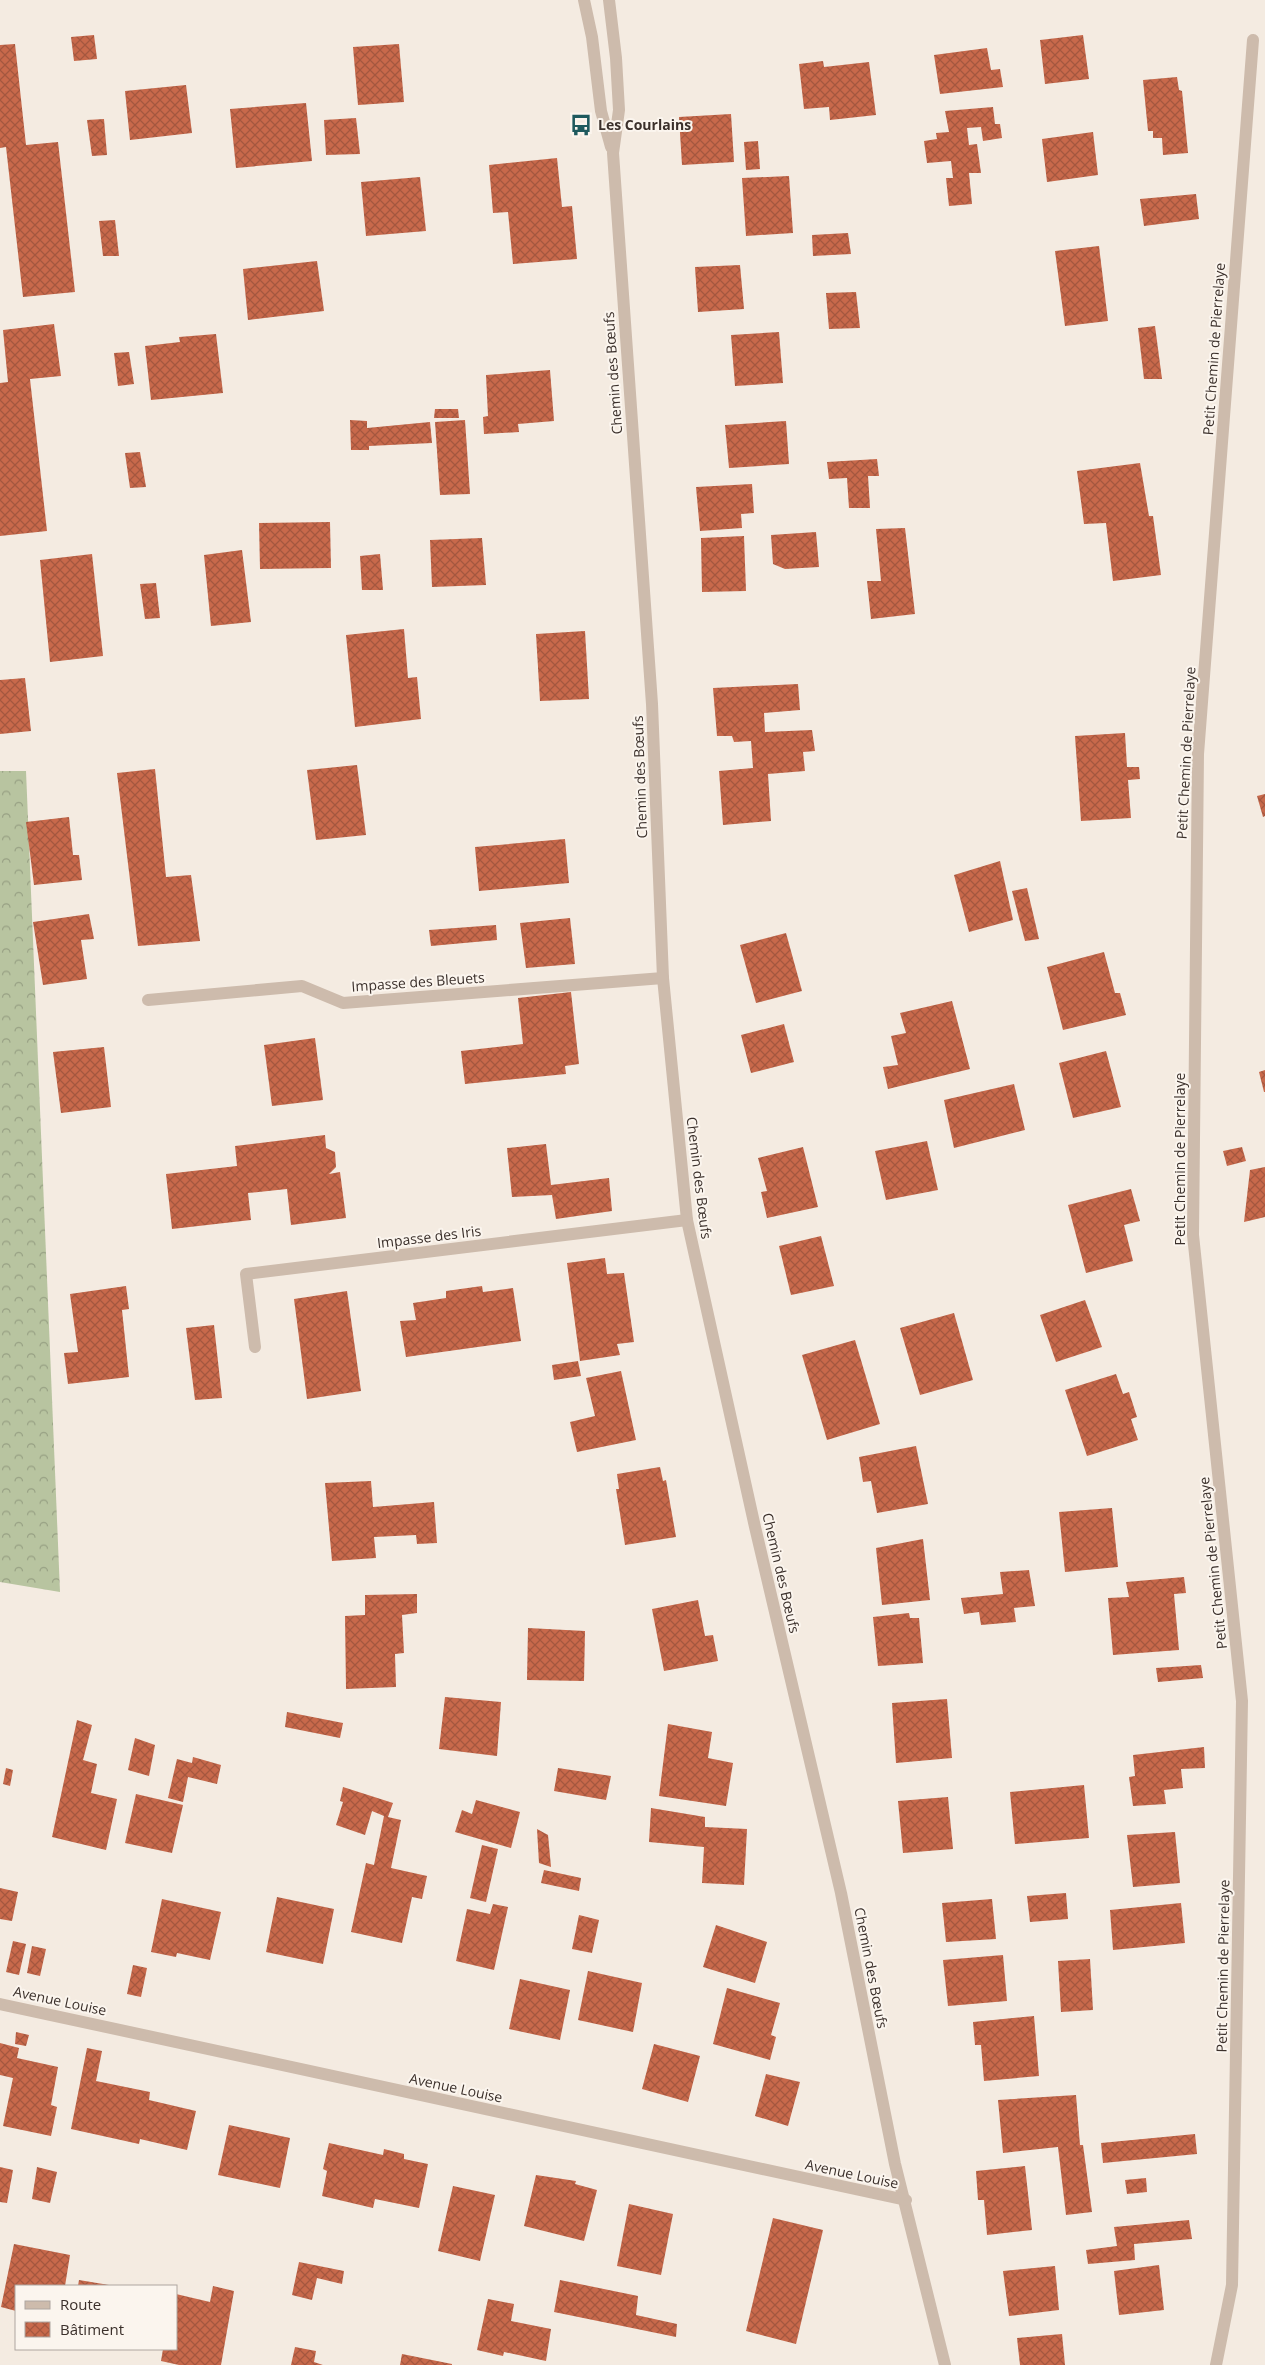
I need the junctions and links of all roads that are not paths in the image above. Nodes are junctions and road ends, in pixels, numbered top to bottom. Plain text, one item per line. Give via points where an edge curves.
1 (584, 0) edge
2 (609, 0) edge
3 (1253, 40) dead end
4 (612, 153) junction
5 (662, 978) junction
6 (148, 1000) dead end
7 (686, 1220) junction
8 (255, 1347) dead end
9 (0, 2004) edge
10 (906, 2200) junction
11 (945, 2365) edge
12 (1216, 2365) edge

1 - 4 street via 601,111
2 - 4 street, Chemin des Bœufs via 619,110
3 - 12 street, Petit Chemin de Pierrelaye via 1198,754 1192,1235 1242,1700 1232,2285
4 - 5 street, Chemin des Bœufs via 652,704
5 - 6 street, Impasse des Bleuets via 343,1003 302,986
5 - 7 street, Chemin des Bœufs
7 - 8 street, Impasse des Iris via 246,1274
7 - 10 street, Chemin des Bœufs via 841,1893 895,2164
9 - 10 street, Avenue Louise
10 - 11 street, Chemin des Bœufs

